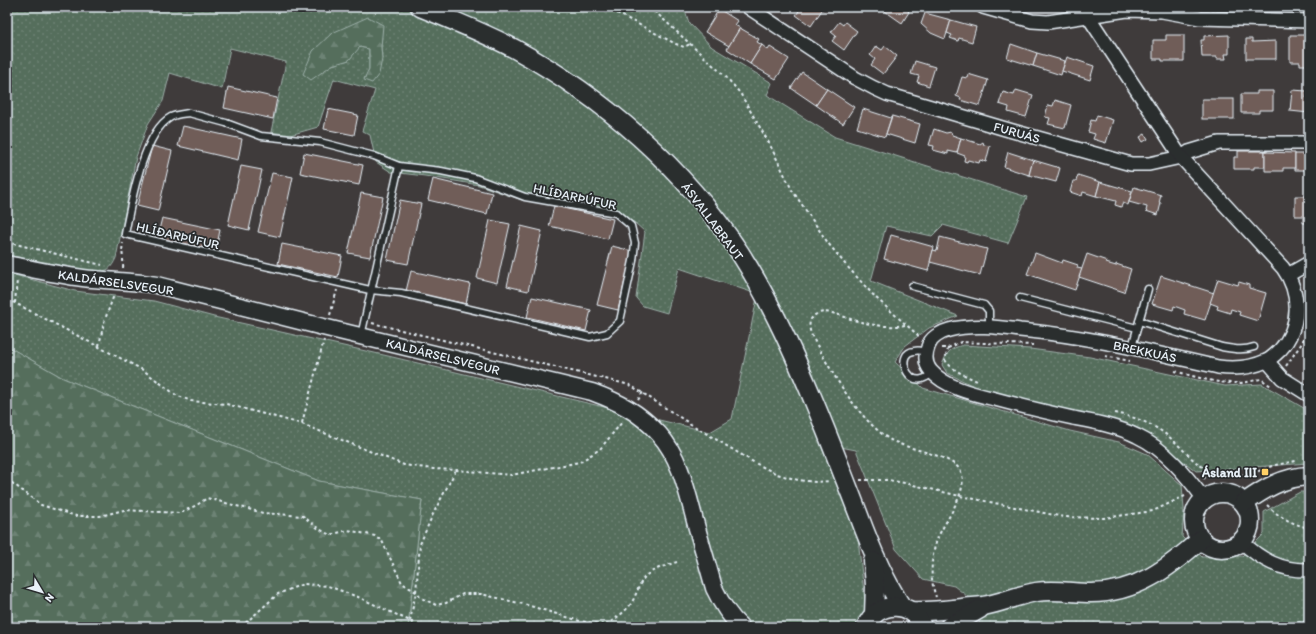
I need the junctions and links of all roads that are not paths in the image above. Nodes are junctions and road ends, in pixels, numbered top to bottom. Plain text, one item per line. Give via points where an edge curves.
1 (420, 7) edge
2 (748, 7) edge
3 (983, 7) edge
4 (1084, 11) edge
5 (1309, 21) edge
6 (1309, 143) edge
7 (1181, 156) junction
8 (399, 166) junction
9 (1309, 262) edge
10 (12, 265) edge
11 (1288, 275) junction
12 (912, 286) dead end
13 (1148, 289) dead end
14 (370, 290) junction
15 (1020, 298) dead end
16 (1139, 321) junction
17 (989, 326) junction
18 (1137, 328) junction
19 (361, 336) junction
20 (1132, 347) junction
21 (1254, 347) dead end
22 (926, 352) junction
23 (1267, 361) junction
24 (933, 372) junction
25 (1309, 395) edge
26 (1309, 476) edge
27 (1204, 499) junction
28 (1244, 503) junction
29 (1201, 539) junction
30 (1241, 541) junction
31 (873, 552) junction
32 (1309, 570) edge
33 (984, 606) junction
34 (906, 609) junction
35 (870, 621) edge
36 (741, 627) edge
37 (922, 627) edge
38 (949, 627) edge

1 - 31 main road, ÁSVALLABRAUT via 515,50 567,80 633,132 694,192 740,253 797,361
2 - 7 street, FURUÁS via 855,78 887,94 1131,164 1148,164
3 - 4 street via 1032,21 1048,22
4 - 5 street via 1098,15 1127,10 1162,11 1200,18
4 - 7 street, BREKKUÁS
6 - 7 street, FURUÁS via 1219,143
7 - 11 street, BREKKUÁS
8 - 14 lane
8 - 14 lane, HLÍÐARÞÚFUR via 475,178 524,196 616,213 631,226 635,243 620,321 607,332 590,337 401,293
8 - 14 lane, HLÍÐARÞÚFUR via 374,156 320,142 261,136 189,113 171,116 152,139 144,155 131,204 125,234
9 - 11 street
10 - 19 street, KALDÁRSELSVEGUR via 82,278 157,285
11 - 23 street, BREKKUÁS via 1295,293 1295,324 1285,344
12 - 17 lane via 984,305 989,312
13 - 16 lane
14 - 19 lane
15 - 18 lane
16 - 18 lane
16 - 21 lane via 1222,347 1245,350
17 - 20 street, BREKKUÁS
17 - 22 street, BREKKUÁS via 946,330 934,337
18 - 20 lane
19 - 36 street, KALDÁRSELSVEGUR via 592,392 631,409 659,434 671,450 680,469 714,588 721,603
20 - 23 street, BREKKUÁS via 1218,367 1241,368
22 - 24 street via 928,365
22 - 24 lane via 909,353 904,367 906,372 917,379 922,379
23 - 25 street via 1282,378
24 - 27 street via 954,387 978,395 1110,426 1139,437 1166,454
26 - 28 main road via 1274,484
27 - 28 main road via 1210,495 1225,493 1232,494
27 - 29 main road via 1199,504 1194,518 1194,526
28 - 30 main road via 1250,523
29 - 30 main road via 1220,549 1235,546
29 - 33 main road via 1163,571 1127,588 1091,593 1038,592
30 - 32 street via 1268,562 1283,568
31 - 34 main road, ÁSVALLABRAUT via 890,588
31 - 35 main road, ÁSVALLABRAUT via 875,586
33 - 34 main road via 926,612
33 - 38 main road
34 - 35 main road via 894,606 885,608
34 - 37 main road, ÁSVALLABRAUT via 917,617

